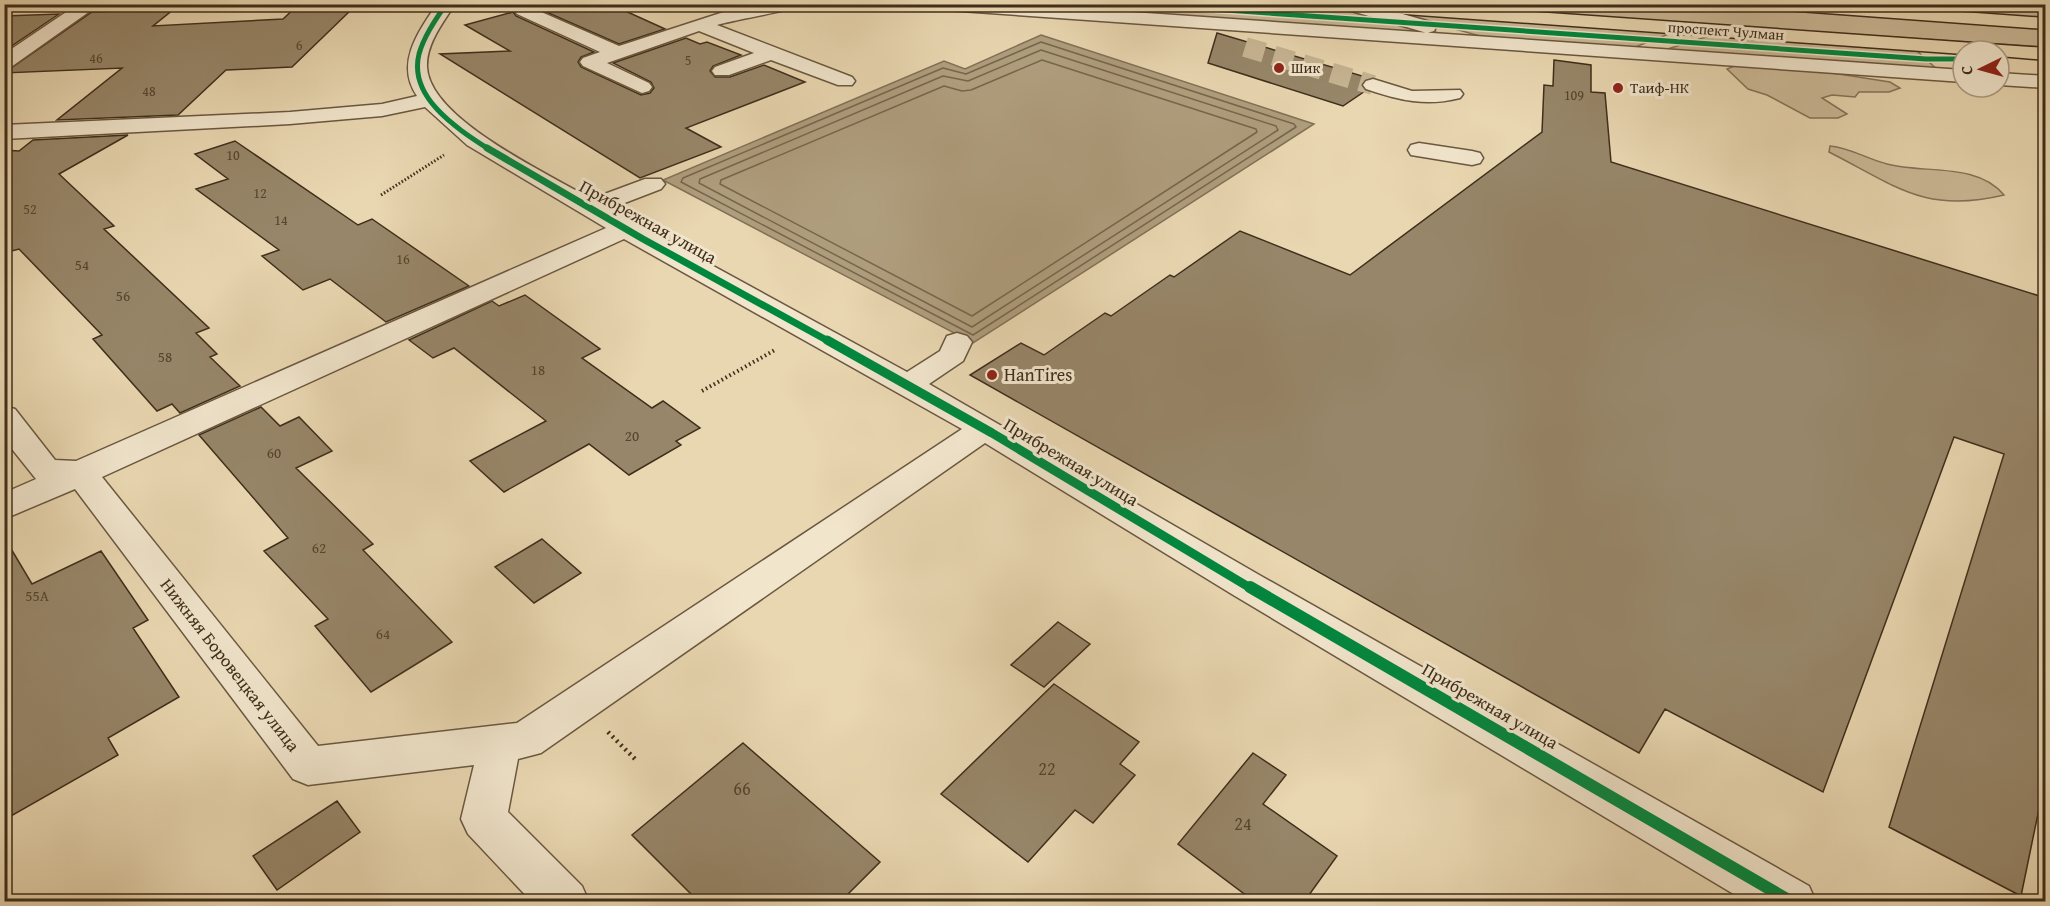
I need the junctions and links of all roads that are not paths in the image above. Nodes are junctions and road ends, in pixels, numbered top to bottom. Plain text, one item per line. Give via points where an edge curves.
1 (91, 4) edge
2 (446, 4) edge
3 (541, 4) edge
4 (793, 4) edge
5 (932, 4) edge
6 (1099, 4) edge
7 (1771, 4) edge
8 (2035, 4) edge
9 (1344, 5) edge
10 (2046, 5) edge
11 (983, 6) edge
12 (1151, 19) junction
13 (2046, 24) edge
14 (699, 25) junction
15 (1702, 30) junction
16 (1234, 44) tunnel mouth
17 (1491, 44) junction
18 (771, 52) junction
19 (618, 53) junction
20 (1630, 53) junction
21 (2046, 54) edge
22 (4, 63) edge
23 (722, 71) dead end
24 (1951, 75) edge
25 (2011, 80) edge
26 (845, 81) dead end
27 (2046, 82) edge
28 (1373, 85) tunnel mouth
29 (642, 87) dead end
30 (1453, 94) dead end
31 (430, 100) junction
32 (4, 132) edge
33 (1419, 150) dead end
34 (1472, 158) dead end
35 (653, 184) dead end
36 (589, 208) junction
37 (626, 229) junction
38 (957, 342) dead end
39 (907, 385) junction
40 (4, 416) edge
41 (984, 429) junction
42 (81, 472) junction
43 (4, 507) edge
44 (513, 742) junction
45 (566, 902) edge
46 (1792, 902) edge

1 - 22 street
2 - 31 street, Прибрежная улица via 417,55 419,83
3 - 19 street via 523,10
4 - 14 street via 749,10
5 - 11 street
6 - 12 street
7 - 13 main road, проспект Чулман
8 - 10 street
9 - 15 main road, проспект Чулман
9 - 17 street
11 - 12 street
12 - 16 street
12 - 17 street
14 - 18 street
14 - 19 street
15 - 20 street
15 - 21 main road, проспект Чулман
17 - 20 street
18 - 23 street
18 - 26 street
19 - 29 street via 590,62
20 - 24 street
25 - 27 street
28 - 30 street via 1411,97
31 - 32 street via 382,110 290,118
31 - 36 street, Прибрежная улица via 471,138
33 - 34 street
35 - 36 street
36 - 37 street, Прибрежная улица
37 - 39 street, Прибрежная улица
37 - 42 street
38 - 39 street via 953,355
39 - 41 street, Прибрежная улица
40 - 42 street via 45,470
41 - 44 street
41 - 46 street, Прибрежная улица
42 - 43 street
42 - 44 street, Нижняя Боровецкая улица via 308,766
44 - 45 street via 484,819

